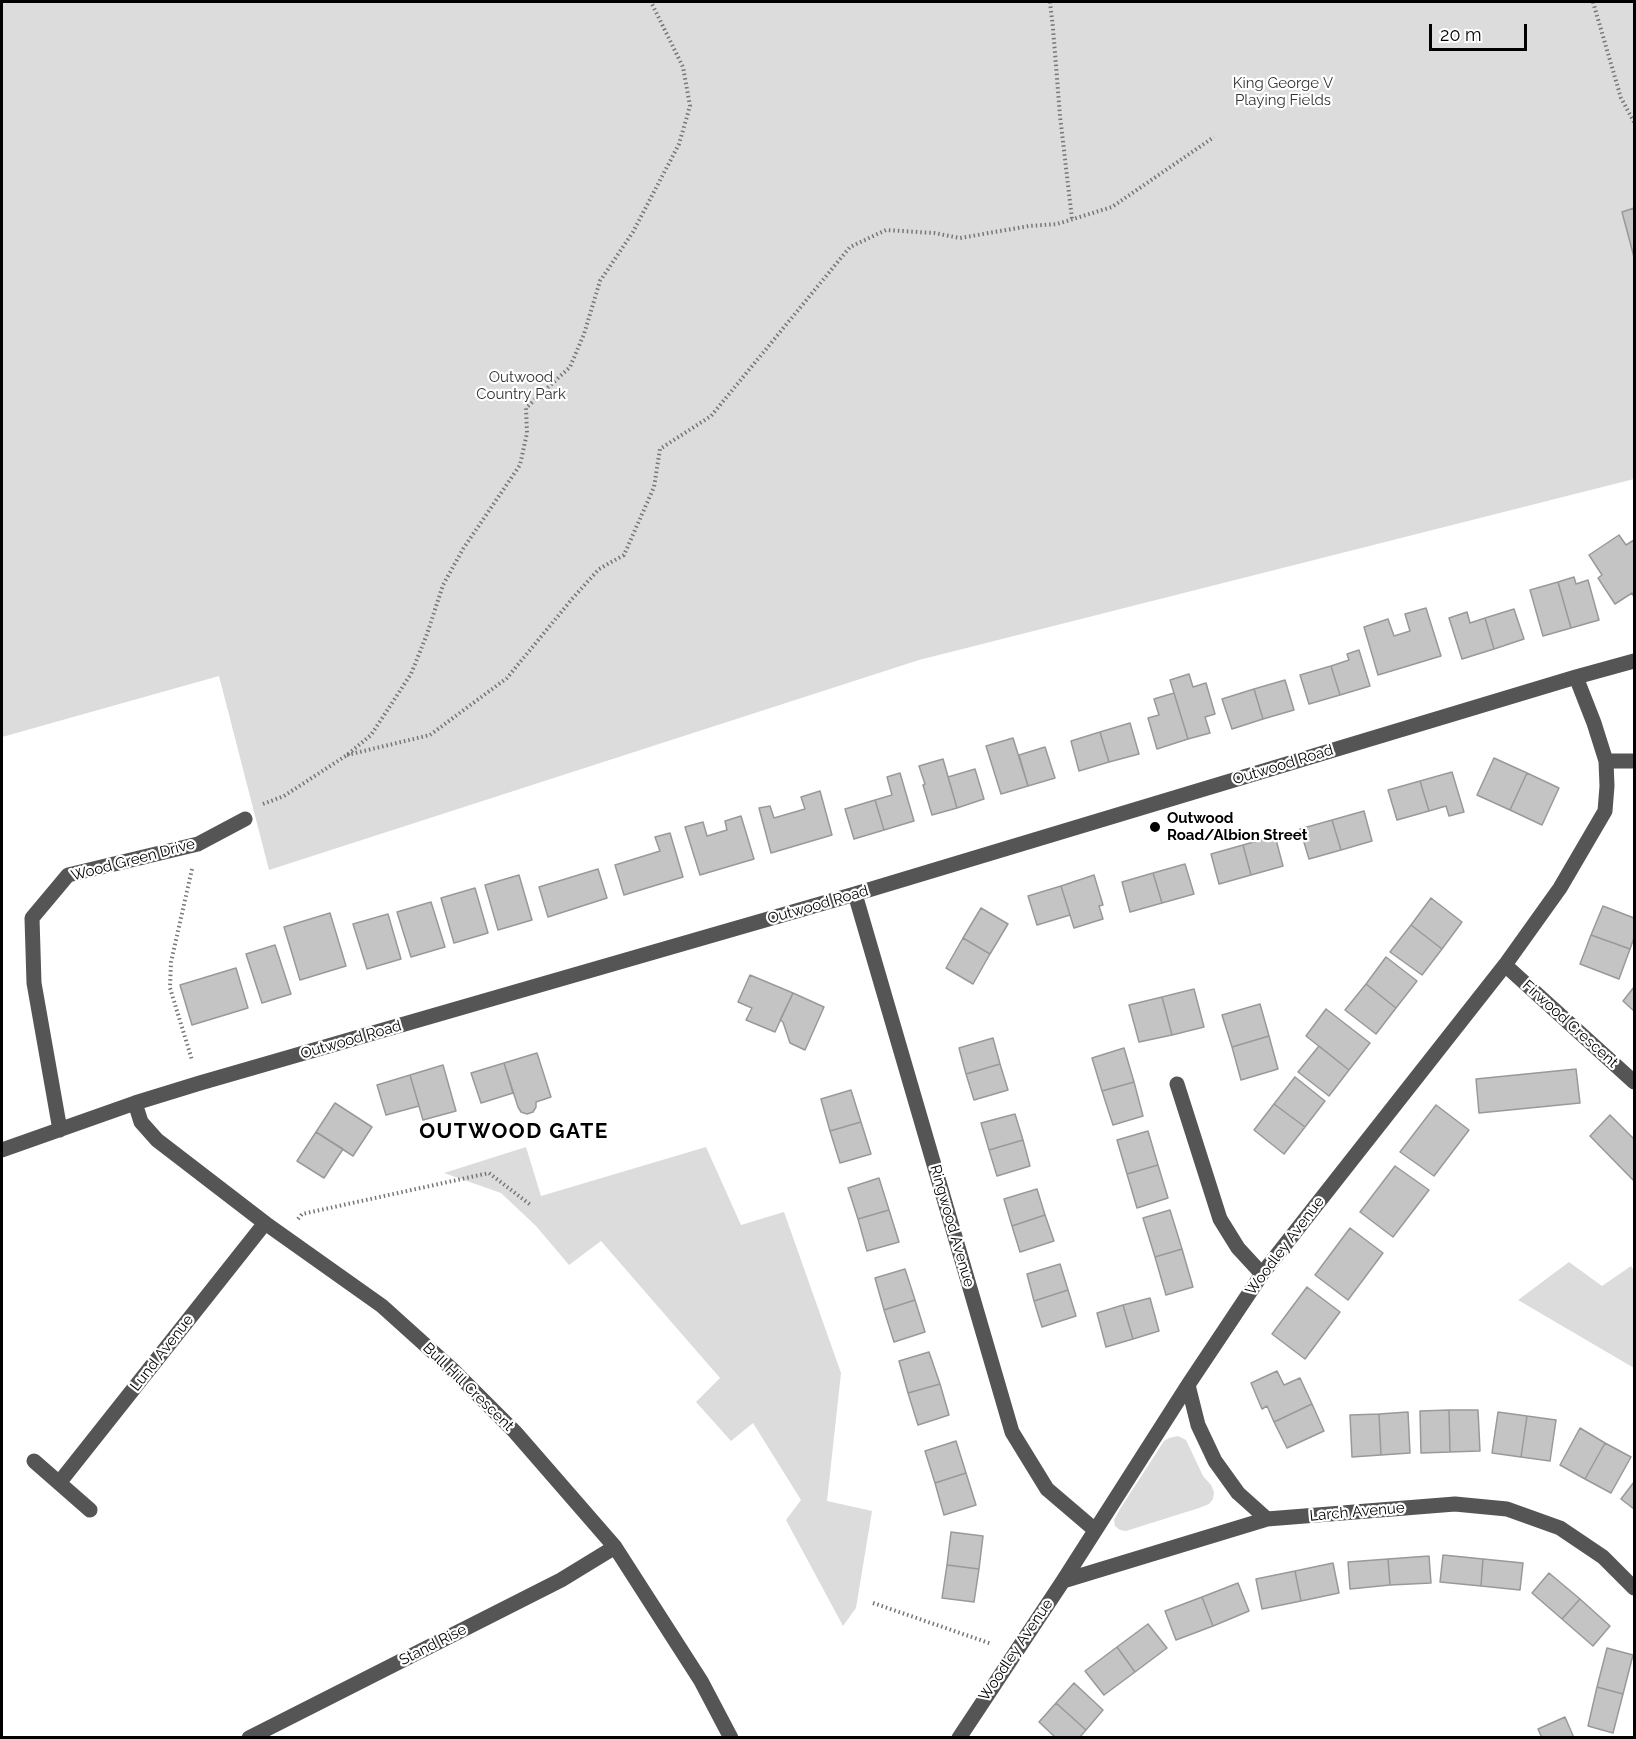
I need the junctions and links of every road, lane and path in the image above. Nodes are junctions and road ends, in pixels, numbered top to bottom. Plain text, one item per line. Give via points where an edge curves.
1 (651, 2) edge
2 (1050, 2) edge
3 (1593, 2) edge
4 (1635, 122) edge
5 (1214, 136) dead end
6 (1072, 219) junction
7 (1635, 661) edge
8 (1576, 676) junction
9 (347, 755) junction
10 (1606, 761) junction
11 (1635, 761) edge
12 (245, 819) joint
13 (198, 844) junction
14 (855, 894) junction
15 (1505, 965) junction
16 (1635, 1082) edge
17 (200, 1083) junction
18 (1178, 1084) dead end
19 (135, 1103) junction
20 (60, 1130) junction
21 (2, 1150) edge
22 (532, 1206) dead end
23 (265, 1223) junction
24 (285, 1236) junction
25 (1262, 1274) junction
26 (1188, 1385) junction
27 (34, 1461) dead end
28 (59, 1483) junction
29 (90, 1510) dead end
30 (1267, 1519) junction
31 (1095, 1530) junction
32 (615, 1547) junction
33 (1063, 1581) junction
34 (1635, 1588) edge
35 (873, 1603) dead end
36 (1016, 1652) junction
37 (249, 1737) edge
38 (731, 1737) edge
39 (959, 1737) edge

1 - 9 path via 683,67 690,106 678,144 633,232 600,280 570,367 526,408 527,433 520,465 443,585 411,674 371,735
2 - 6 path
3 - 4 path via 1621,98
5 - 6 path via 1112,207
6 - 9 path via 960,238 886,230 850,247 711,416 660,449 654,487 624,555 599,569 507,678 430,735
7 - 8 street, Outwood Road
8 - 10 street, Woodley Avenue
8 - 14 street, Outwood Road
9 - 12 path via 284,795 259,805 255,815
10 - 11 street
10 - 15 street, Woodley Avenue via 1605,811 1560,888
12 - 13 street, Wood Green Drive
13 - 17 path via 171,962 170,988
13 - 20 street, Wood Green Drive via 68,874 32,918 33,983
14 - 17 street, Outwood Road
14 - 31 street, Ringwood Avenue via 1012,1432 1047,1489
15 - 16 street, Firwood Crescent
15 - 25 street, Woodley Avenue
17 - 19 street, Outwood Road
18 - 25 street via 1220,1220
19 - 20 street, Outwood Road
19 - 23 street, Bull Hill Crescent via 141,1122 157,1140
20 - 21 street, Outwood Road
22 - 24 path via 489,1173 302,1214
23 - 24 street, Bull Hill Crescent
23 - 28 street, Lund Avenue
24 - 32 street, Bull Hill Crescent via 382,1306 453,1370 515,1432
25 - 26 street, Woodley Avenue
26 - 30 street via 1198,1425 1215,1461
26 - 31 street, Woodley Avenue
27 - 28 street
28 - 29 street
30 - 33 street, Larch Avenue
30 - 34 street, Larch Avenue via 1455,1504 1508,1509 1560,1528 1604,1557
31 - 33 street, Woodley Avenue
32 - 37 street, Stand Rise via 561,1580
32 - 38 street, Bull Hill Crescent via 701,1681
33 - 36 street, Woodley Avenue
35 - 36 path
36 - 39 street, Woodley Avenue

